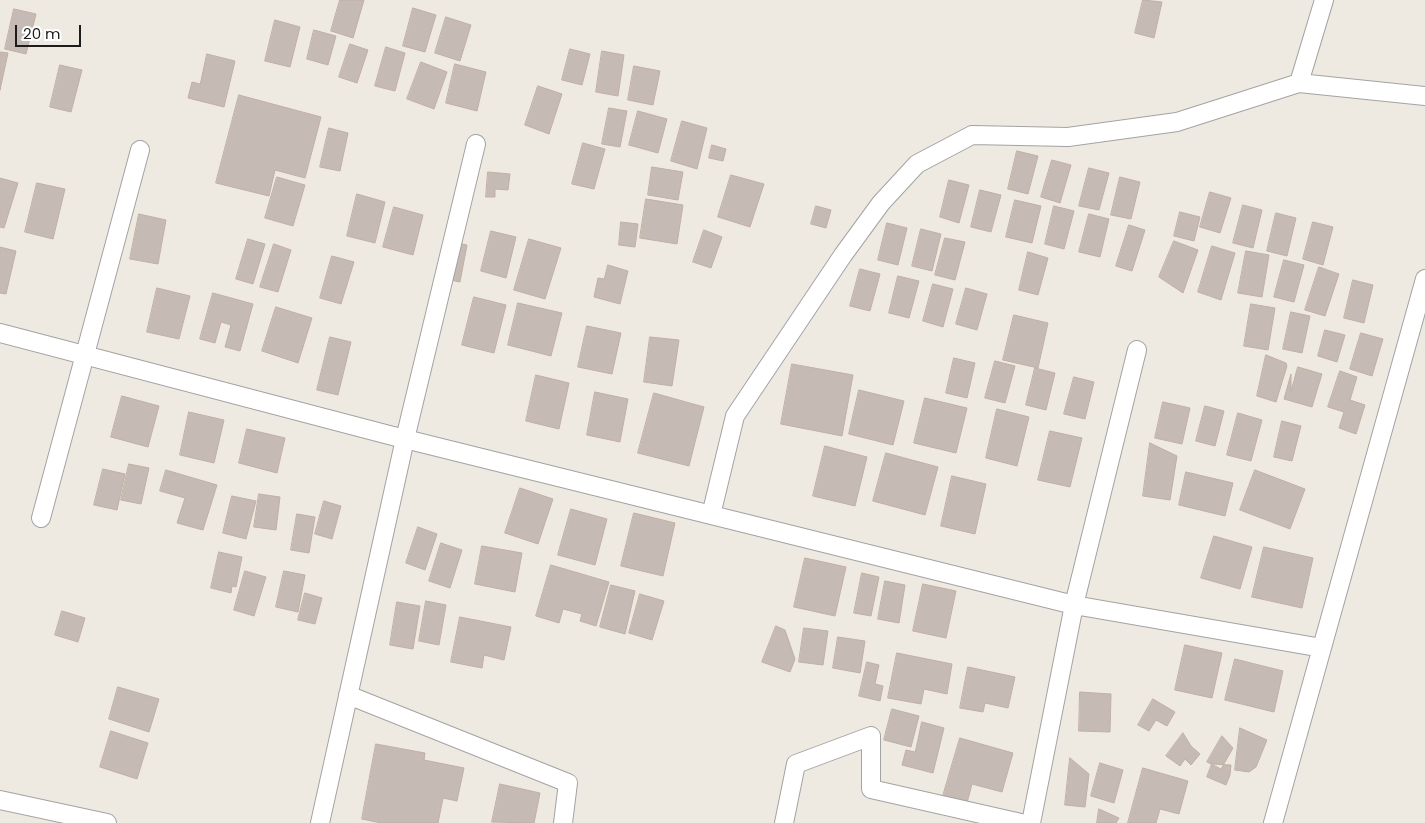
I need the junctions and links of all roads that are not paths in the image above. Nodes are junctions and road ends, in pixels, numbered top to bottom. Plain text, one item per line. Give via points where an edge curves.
1 (1324, 0) edge
2 (1299, 83) junction
3 (1425, 96) edge
4 (476, 144) dead end
5 (140, 150) dead end
6 (1425, 279) edge
7 (0, 333) edge
8 (1137, 350) dead end
9 (85, 356) junction
10 (405, 439) junction
11 (711, 515) junction
12 (41, 518) dead end
13 (1074, 605) junction
14 (1322, 648) junction
15 (348, 695) junction
16 (0, 800) edge
17 (108, 823) edge
18 (320, 823) edge
19 (563, 823) edge
20 (784, 823) edge
21 (1021, 823) edge
22 (1031, 823) edge
23 (1273, 823) edge

1 - 2 street
2 - 3 street
2 - 11 street via 1177,122 1068,138 972,135 917,164 881,203 849,247 735,416
4 - 10 street
5 - 9 street
6 - 14 street
7 - 9 street
8 - 13 street
9 - 10 street
9 - 12 street
10 - 11 street
10 - 15 street
11 - 13 street
13 - 14 street
13 - 22 street
14 - 23 street
15 - 18 street
15 - 19 street via 568,783
16 - 17 street
20 - 21 street via 796,764 871,736 871,789

